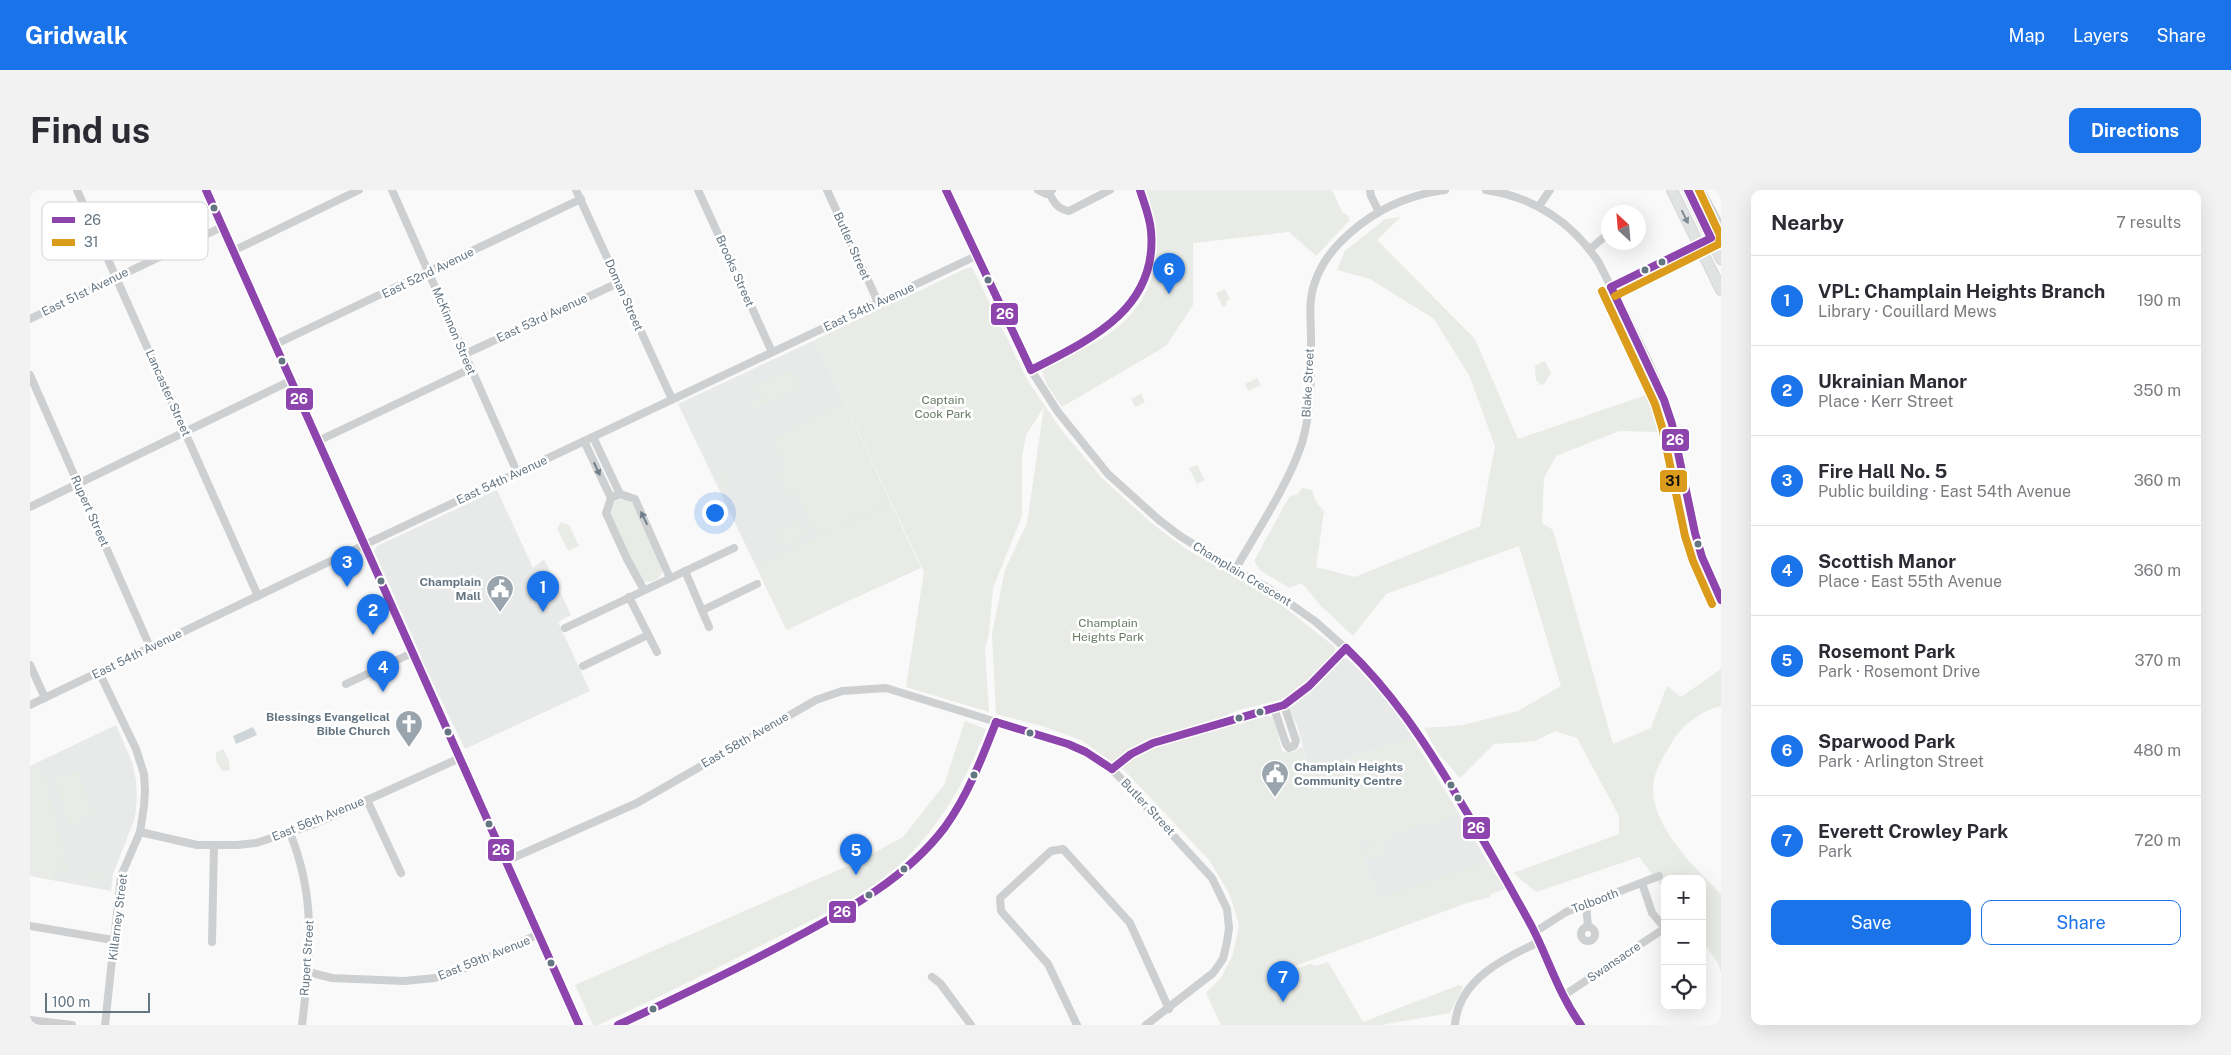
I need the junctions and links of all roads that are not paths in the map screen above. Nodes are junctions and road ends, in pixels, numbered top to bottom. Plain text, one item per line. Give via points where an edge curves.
1 (77, 190) edge
2 (206, 190) edge
3 (360, 190) edge
4 (392, 190) edge
5 (576, 190) edge
6 (698, 190) edge
7 (827, 190) edge
8 (946, 190) edge
9 (1038, 190) edge
10 (1110, 190) edge
11 (1140, 190) edge
12 (1370, 190) edge
13 (1445, 190) edge
14 (1486, 190) edge
15 (1550, 190) edge
16 (1672, 190) edge
17 (1688, 190) edge
18 (1701, 190) edge
19 (1050, 191) edge
20 (581, 200) junction
21 (82, 202) edge
22 (1539, 206) junction
23 (1379, 212) junction
24 (222, 226) junction
25 (1721, 227) edge
26 (208, 233) edge
27 (1711, 238) junction
28 (1601, 240) edge
29 (1699, 244) junction
30 (1590, 249) junction
31 (233, 251) junction
32 (976, 256) junction
33 (1721, 259) edge
34 (108, 260) edge
35 (151, 260) edge
36 (429, 272) junction
37 (116, 277) junction
38 (618, 283) junction
39 (1611, 287) junction
40 (1721, 290) edge
41 (878, 302) junction
42 (30, 319) edge
43 (274, 345) junction
44 (772, 352) junction
45 (465, 354) junction
46 (470, 369) junction
47 (1031, 370) junction
48 (30, 376) edge
49 (290, 381) junction
50 (672, 399) junction
51 (185, 431) junction
52 (593, 437) junction
53 (318, 441) junction
54 (584, 441) junction
55 (517, 472) junction
56 (78, 483) junction
57 (620, 494) junction
58 (611, 498) junction
59 (30, 506) edge
60 (364, 545) junction
61 (734, 548) dead end
62 (1234, 570) junction
63 (685, 571) junction
64 (1721, 577) edge
65 (670, 578) junction
66 (1712, 581) junction
67 (757, 584) dead end
68 (644, 590) junction
69 (258, 596) junction
70 (630, 597) junction
71 (1721, 600) edge
72 (703, 610) junction
73 (709, 627) dead end
74 (565, 628) dead end
75 (648, 635) junction
76 (150, 647) junction
77 (1346, 648) junction
78 (657, 652) dead end
79 (412, 653) junction
80 (30, 665) edge
81 (583, 666) dead end
82 (99, 672) junction
83 (346, 684) dead end
84 (45, 698) junction
85 (30, 705) edge
86 (1284, 705) junction
87 (1274, 708) junction
88 (996, 722) junction
89 (460, 758) junction
90 (1112, 769) junction
91 (366, 800) junction
92 (140, 832) junction
93 (290, 833) junction
94 (214, 846) junction
95 (506, 861) junction
96 (401, 873) dead end
97 (1659, 876) dead end
98 (1642, 883) junction
99 (1586, 904) junction
100 (1661, 923) edge
101 (30, 926) edge
102 (1588, 927) dead end
103 (1661, 931) edge
104 (1535, 932) junction
105 (540, 934) junction
106 (113, 940) junction
107 (212, 942) dead end
108 (1539, 942) junction
109 (308, 972) junction
110 (932, 977) dead end
111 (1562, 996) junction
112 (1169, 1009) junction
113 (30, 1020) edge
114 (72, 1025) edge
115 (105, 1025) edge
116 (302, 1025) edge
117 (580, 1025) edge
118 (618, 1025) edge
119 (971, 1025) edge
120 (1077, 1025) edge
121 (1146, 1025) edge
122 (1455, 1025) edge
123 (1581, 1025) edge

1 - 21 street, Lancaster Street
2 - 24 street
3 - 31 street
4 - 36 street, McKinnon Street
5 - 20 street, Doman Street
6 - 44 street, Brooks Street
7 - 41 street, Butler Street
8 - 32 street, Champlain Crescent
9 - 19 street via 1043,193
10 - 19 street via 1069,211 1056,205
11 - 47 street via 1152,239 1148,271 1129,307 1114,323
12 - 23 street
13 - 23 street, Blake Street via 1416,196
14 - 22 street via 1519,197
15 - 22 street
16 -> 29 main road
17 - 27 main road
18 - 25 street
20 - 36 street, East 52nd Avenue
20 - 38 street, Doman Street
22 - 30 street via 1563,221
23 - 62 street, Blake Street via 1338,244 1320,269 1311,298 1310,401 1302,443 1290,473
24 - 26 street, East 51st Avenue
24 - 31 street
27 - 29 street
27 - 33 main road
28 - 30 street
29 - 39 street
29 - 40 main road
30 - 39 street
31 - 43 street
32 - 41 street, East 54th Avenue
32 - 47 street, Champlain Crescent
34 - 37 street, Lancaster Street
35 - 37 street, East 51st Avenue
36 - 43 street, East 52nd Avenue
36 - 45 street, McKinnon Street
37 - 42 street, East 51st Avenue
37 - 51 street, Lancaster Street
38 - 45 street, East 53rd Avenue
38 - 50 street, Doman Street
39 - 66 street via 1664,400 1695,532
41 - 44 street, East 54th Avenue
43 - 49 street
44 - 50 street, East 54th Avenue
45 - 46 street, McKinnon Street
46 - 53 street
46 - 55 street, McKinnon Street
47 - 62 street, Champlain Crescent via 1063,418 1108,474 1159,520
48 - 56 street, Rupert Street
49 - 51 street
49 - 53 street
50 - 52 street, East 54th Avenue
51 - 56 street
51 - 69 street, Lancaster Street
52 - 54 street, East 54th Avenue
52 - 57 street
53 - 60 street
54 - 55 street, East 54th Avenue
54 -> 58 street
55 - 60 street, East 54th Avenue
56 - 59 street
56 - 76 street, Rupert Street
57 - 58 street
65 -> 57 street via 635,500
58 - 68 street via 606,513
60 - 69 street, East 54th Avenue
60 - 79 street
61 - 63 street
62 - 77 street, Champlain Crescent via 1293,605
63 - 65 street
63 - 72 street
64 - 66 street
65 - 68 street
66 - 71 street
67 - 72 street
68 - 70 street
69 - 76 street, East 54th Avenue
70 - 74 street
70 - 75 street
72 - 73 street
75 - 78 street
75 - 81 street
76 - 82 street, East 54th Avenue
77 - 86 street via 1318,679
77 - 104 street, Champlain Crescent via 1412,722
79 - 83 street
79 - 89 street
80 - 84 street
82 - 84 street, East 54th Avenue
82 - 92 street, Killarney Street via 132,739 144,774
84 - 85 street, East 54th Avenue
86 - 87 street
86 - 87 street via 1296,741 1289,748
87 - 90 street via 1137,749
88 - 90 street, Butler Street via 1068,744
88 - 95 street, East 58th Avenue via 886,688 842,691 816,700 636,802
88 - 118 street via 978,769 944,827 917,858 885,885 858,904 777,948
89 - 91 street, East 56th Avenue
89 - 95 street
90 - 112 street, Butler Street via 1212,878 1227,909 1229,928 1223,959 1213,973
91 - 93 street, East 56th Avenue
91 - 96 street
92 - 94 street, East 56th Avenue via 179,842
92 - 106 street, Killarney Street via 121,876
93 - 94 street, East 56th Avenue via 256,843
93 - 109 street, Rupert Street via 305,880 310,912
94 - 107 street
95 - 105 street
97 - 98 street, Tolbooth
98 - 99 street, Tolbooth
98 - 100 street via 1652,912
99 - 102 street
99 - 104 street, Tolbooth
101 - 106 street
103 - 111 street, Swansacre
104 - 108 street, Champlain Crescent
105 - 109 street, East 59th Avenue via 456,972 435,978 404,981 332,978
105 - 117 street
106 - 115 street, Killarney Street
108 - 111 street, Champlain Crescent
108 - 122 street via 1502,960 1478,979 1459,1006
109 - 116 street, Rupert Street
110 - 119 street
111 - 123 street, Champlain Crescent
112 - 120 street via 1130,923 1063,849 1051,851 1000,898 1001,911 1048,964
112 - 121 street
113 - 114 street

